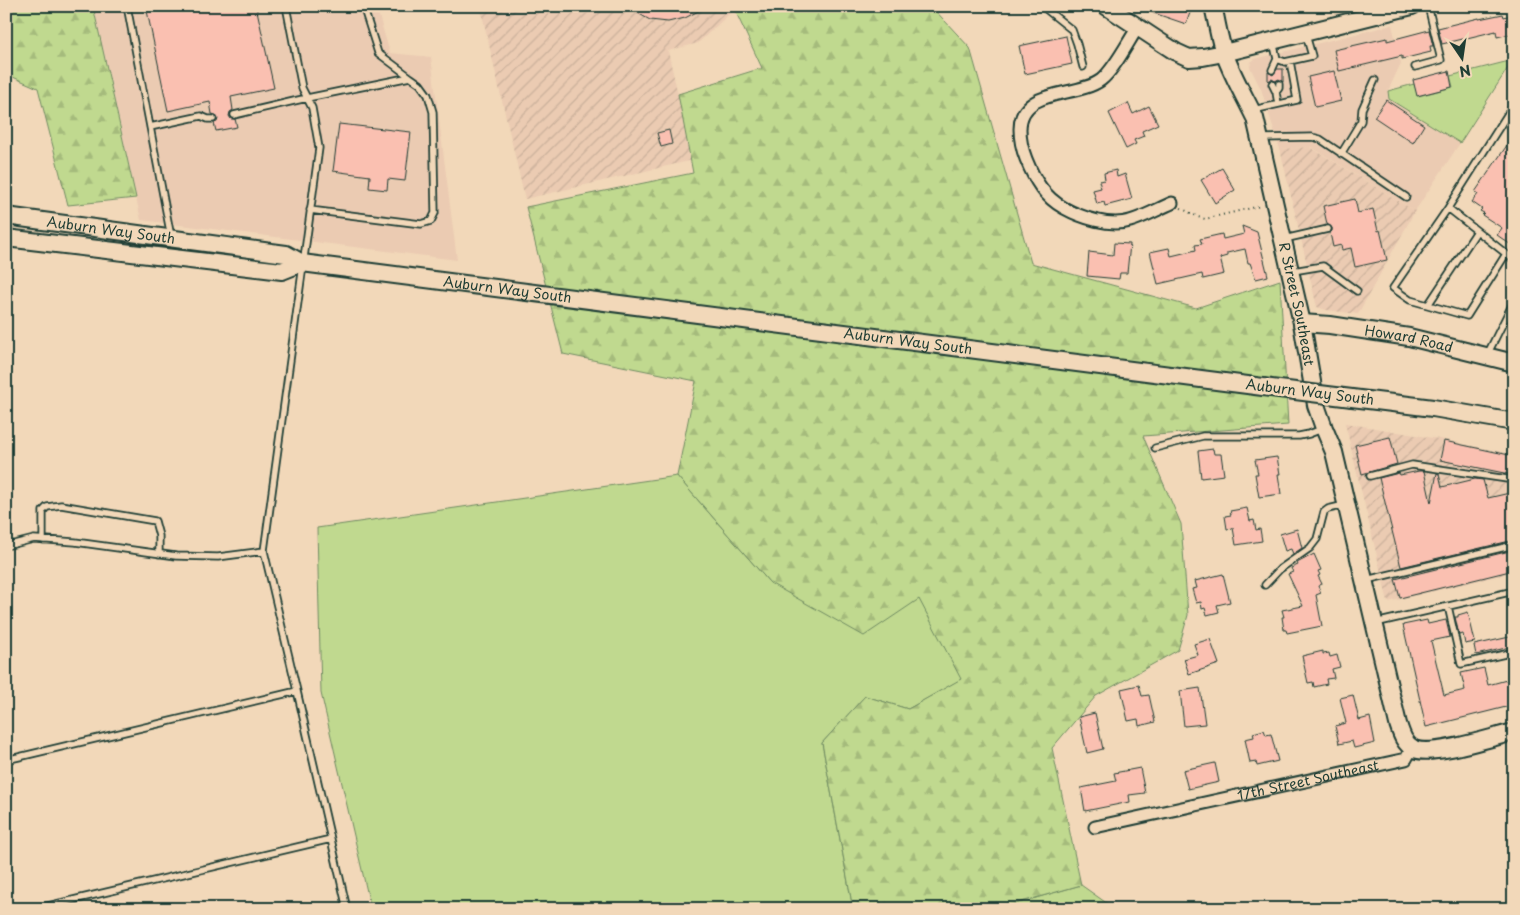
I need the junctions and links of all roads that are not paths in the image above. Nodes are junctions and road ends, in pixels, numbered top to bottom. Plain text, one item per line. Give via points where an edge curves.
1 (127, 6) edge
2 (286, 6) edge
3 (363, 6) edge
4 (1042, 6) edge
5 (1106, 6) edge
6 (1213, 6) edge
7 (1412, 6) edge
8 (1428, 6) edge
9 (1138, 27) junction
10 (1306, 33) junction
11 (1273, 41) junction
12 (1224, 53) junction
13 (1290, 61) junction
14 (1083, 67) dead end
15 (1415, 67) dead end
16 (410, 77) junction
17 (1375, 80) dead end
18 (1275, 84) dead end
19 (307, 98) junction
20 (1278, 104) junction
21 (1514, 104) edge
22 (1251, 111) junction
23 (234, 115) dead end
24 (213, 119) dead end
25 (150, 127) junction
26 (1260, 138) junction
27 (1342, 154) junction
28 (1406, 197) dead end
29 (1172, 203) road end
30 (1448, 208) junction
31 (310, 210) junction
32 (6, 216) edge
33 (1328, 229) dead end
34 (1477, 231) junction
35 (6, 238) edge
36 (171, 239) junction
37 (1283, 239) junction
38 (1506, 254) junction
39 (1514, 260) edge
40 (302, 263) junction
41 (1290, 272) junction
42 (1357, 291) dead end
43 (1514, 301) edge
44 (1428, 305) junction
45 (1302, 323) junction
46 (1486, 356) junction
47 (1514, 363) edge
48 (1514, 422) edge
49 (1324, 428) junction
50 (1155, 448) dead end
51 (1370, 476) dead end
52 (1514, 480) edge
53 (1347, 505) junction
54 (43, 540) junction
55 (1514, 545) edge
56 (6, 546) edge
57 (264, 551) junction
58 (159, 554) junction
59 (1364, 581) junction
60 (1265, 585) dead end
61 (1514, 591) edge
62 (1448, 606) junction
63 (1374, 623) junction
64 (1514, 652) edge
65 (297, 691) junction
66 (1514, 732) edge
67 (1412, 748) junction
68 (6, 760) edge
69 (1096, 827) dead end
70 (331, 839) junction
71 (34, 909) edge
72 (347, 909) edge

1 - 25 lane
2 - 19 lane via 302,88
3 - 16 lane via 378,53
4 - 14 lane via 1072,30
5 - 9 main road
6 - 12 main road, R Street Southeast
7 - 10 main road
8 - 15 lane via 1441,60
9 - 12 main road via 1190,58
9 - 29 street via 1101,80 1034,102 1020,121 1020,136 1040,188 1071,212 1110,223 1129,221
10 - 11 main road
10 - 13 lane via 1312,56
11 - 12 main road
11 - 13 lane via 1276,66
12 - 22 main road, R Street Southeast
13 - 20 lane via 1297,100
16 - 19 lane
16 - 31 lane via 428,96 433,112 436,213 431,220 421,224
17 - 27 lane via 1362,109 1361,121
18 - 20 lane via 1279,88 1276,92
19 - 23 lane
19 - 31 lane via 312,108 319,148
20 - 22 lane
21 - 30 lane
22 - 26 main road, R Street Southeast
24 - 25 lane via 202,116
25 - 36 lane
26 - 27 lane via 1312,137
26 - 37 main road, R Street Southeast
27 - 28 lane
30 - 34 lane
30 - 44 lane via 1393,288 1410,300
31 - 40 lane
32 - 36 main road, Auburn Way South
33 - 37 lane
34 - 38 lane
34 - 44 lane
35 - 40 main road, Auburn Way South via 282,271
36 - 40 main road, Auburn Way South via 286,254
37 - 41 main road, R Street Southeast
38 - 39 lane
38 - 44 lane via 1467,316
40 - 48 main road, Auburn Way South, bridge via 1433,408
40 - 57 lane
41 - 42 lane via 1322,266
41 - 45 main road, R Street Southeast
43 - 46 lane
45 - 46 main road, Howard Road via 1408,337
45 - 49 main road, R Street Southeast via 1316,405
46 - 47 main road, Howard Road
49 - 50 lane via 1299,436 1203,436
49 - 53 main road, R Street Southeast via 1334,452
51 - 52 lane via 1412,465
53 - 59 main road, R Street Southeast
53 - 60 lane via 1324,512 1317,539 1310,548 1280,569
54 - 56 lane
54 - 58 lane
54 - 58 lane via 43,511 46,507 61,504 155,521
55 - 59 lane
57 - 58 lane via 218,557
57 - 65 lane
59 - 63 main road, R Street Southeast
61 - 62 lane
62 - 63 lane
62 - 64 lane via 1461,664
63 - 67 main road, R Street Southeast via 1398,724 1404,740
65 - 68 lane
65 - 70 lane
66 - 67 main road via 1442,750
67 - 69 street, 17th Street Southeast via 1406,759
70 - 71 lane
70 - 72 lane

